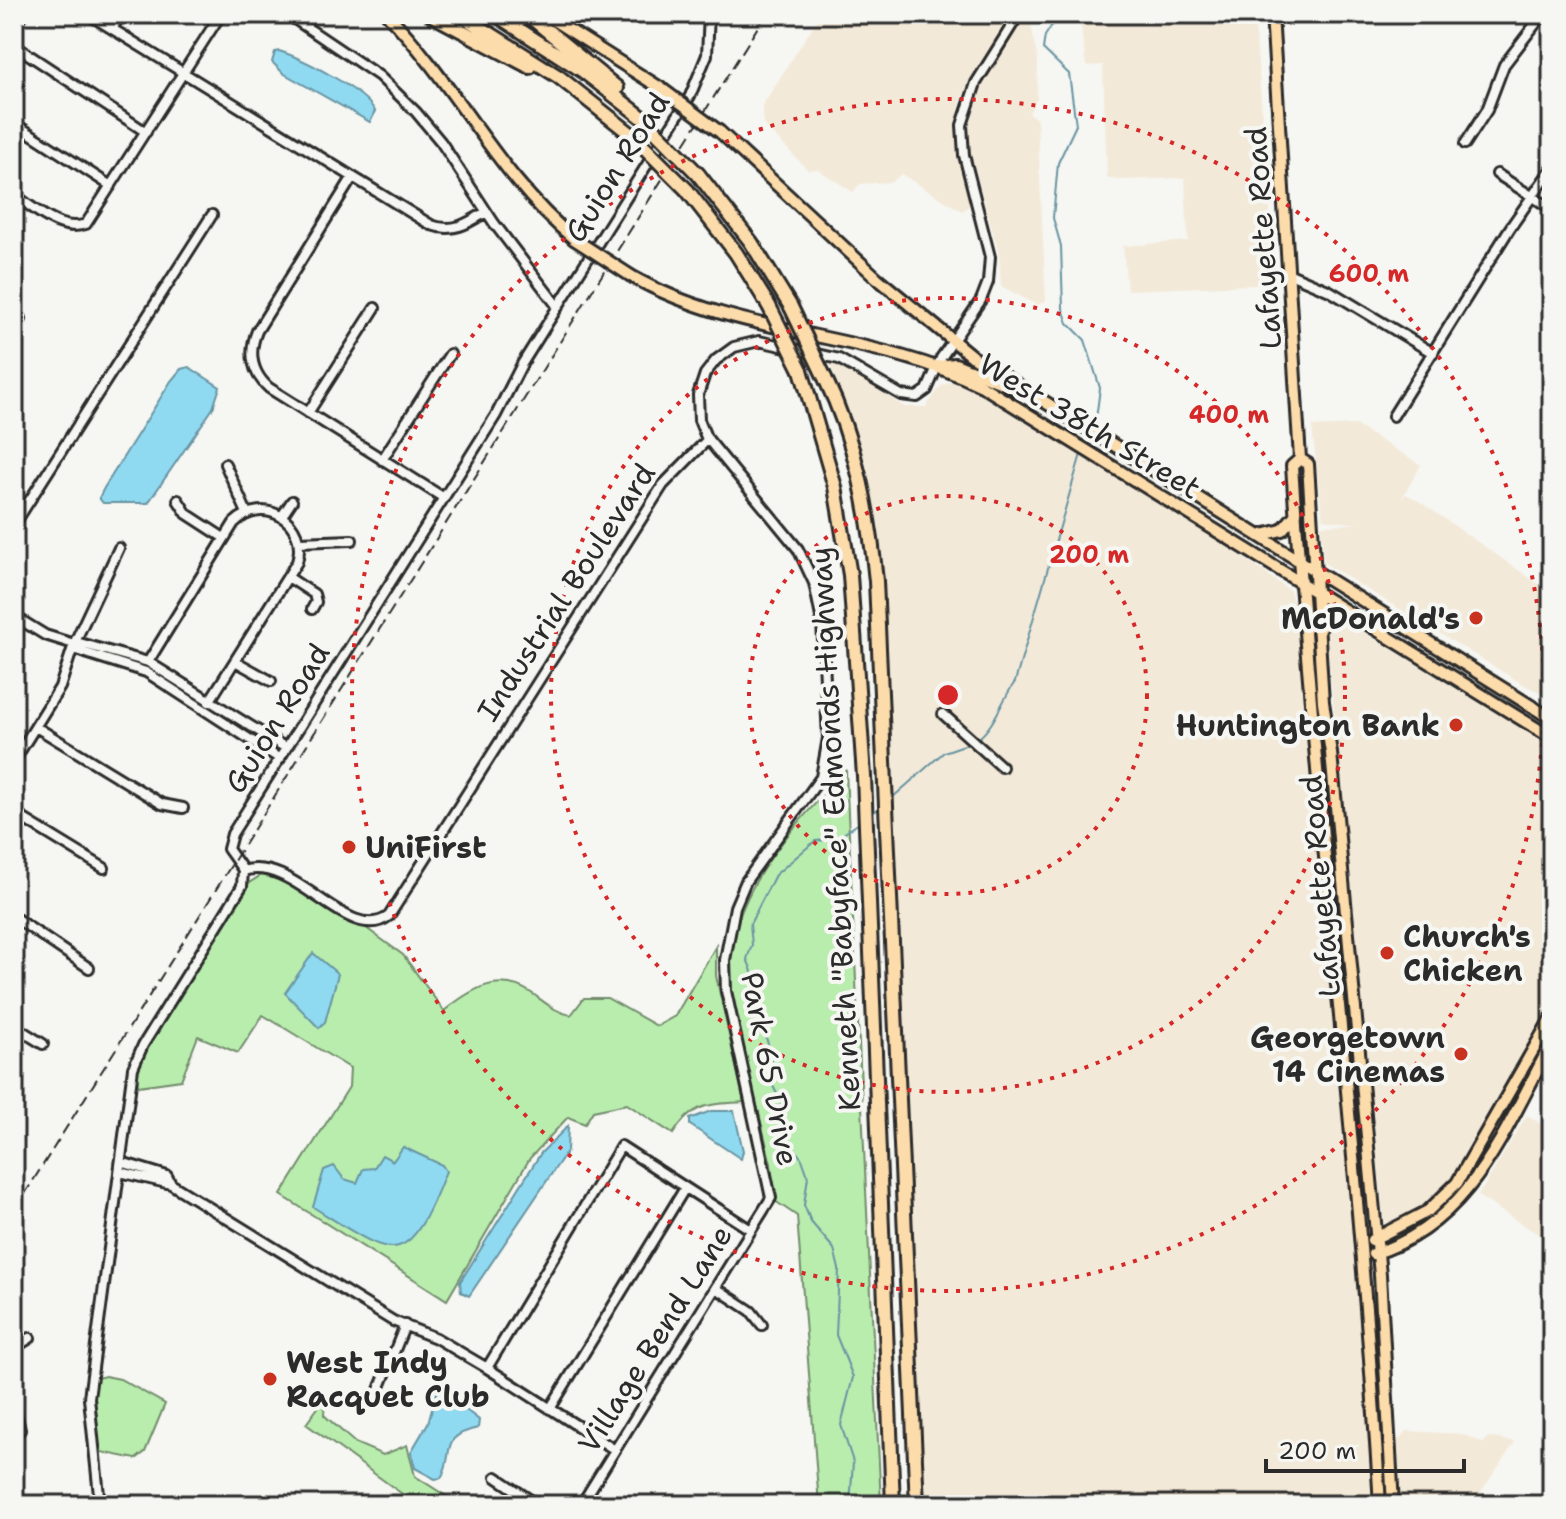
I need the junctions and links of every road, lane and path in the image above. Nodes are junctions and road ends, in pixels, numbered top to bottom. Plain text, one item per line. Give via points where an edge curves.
1 (23, 14) edge
2 (88, 14) edge
3 (121, 14) edge
4 (221, 14) edge
5 (287, 14) edge
6 (387, 14) edge
7 (430, 14) edge
8 (459, 14) edge
9 (495, 14) edge
10 (527, 14) edge
11 (544, 14) edge
12 (709, 14) edge
13 (1019, 14) edge
14 (1272, 14) edge
15 (1543, 14) edge
16 (14, 27) edge
17 (112, 29) junction
18 (14, 45) edge
19 (182, 73) junction
20 (587, 97) junction
21 (643, 118) junction
22 (14, 123) edge
23 (146, 132) junction
24 (1465, 144) dead end
25 (1552, 168) edge
26 (1497, 174) dead end
27 (352, 178) junction
28 (111, 186) junction
29 (14, 195) edge
30 (1532, 196) junction
31 (1552, 209) edge
32 (486, 212) junction
33 (212, 215) dead end
34 (1290, 274) junction
35 (14, 302) edge
36 (558, 307) junction
37 (375, 308) dead end
38 (14, 334) edge
39 (952, 342) junction
40 (1433, 353) junction
41 (450, 354) dead end
42 (937, 367) junction
43 (1023, 390) junction
44 (308, 413) junction
45 (1393, 416) dead end
46 (708, 439) junction
47 (1300, 459) junction
48 (382, 460) junction
49 (225, 464) dead end
50 (444, 498) junction
51 (178, 500) dead end
52 (292, 501) dead end
53 (247, 513) junction
54 (1296, 514) junction
55 (282, 516) junction
56 (14, 525) edge
57 (1261, 535) junction
58 (224, 538) junction
59 (352, 540) dead end
60 (299, 542) junction
61 (119, 548) dead end
62 (1299, 558) junction
63 (1314, 568) junction
64 (288, 577) junction
65 (1300, 582) junction
66 (1315, 592) junction
67 (312, 609) dead end
68 (1346, 611) junction
69 (14, 616) edge
70 (1318, 630) junction
71 (74, 645) junction
72 (235, 661) junction
73 (148, 662) junction
74 (1444, 671) junction
75 (271, 681) dead end
76 (1513, 694) junction
77 (209, 702) junction
78 (1508, 710) junction
79 (947, 717) dead end
80 (1552, 721) edge
81 (36, 727) junction
82 (1552, 738) edge
83 (286, 748) junction
84 (280, 759) junction
85 (14, 761) edge
86 (1002, 767) dead end
87 (183, 808) dead end
88 (14, 813) edge
89 (104, 868) dead end
90 (243, 871) junction
91 (14, 917) edge
92 (89, 968) dead end
93 (1552, 1017) edge
94 (14, 1026) edge
95 (1552, 1043) edge
96 (43, 1044) dead end
97 (121, 1167) junction
98 (685, 1188) junction
99 (771, 1198) joint
100 (751, 1230) junction
101 (1376, 1238) junction
102 (1363, 1250) junction
103 (1378, 1252) junction
104 (716, 1288) junction
105 (405, 1325) junction
106 (762, 1325) dead end
107 (30, 1338) dead end
108 (14, 1348) edge
109 (487, 1368) junction
110 (374, 1402) dead end
111 (14, 1404) edge
112 (550, 1409) junction
113 (20, 1430) dead end
114 (615, 1450) junction
115 (496, 1477) dead end
116 (100, 1505) edge
117 (538, 1505) edge
118 (581, 1505) edge
119 (893, 1505) edge
120 (917, 1505) edge
121 (1380, 1505) edge
122 (1393, 1505) edge

1 - 16 street
2 - 17 street
3 - 17 street
4 - 19 street
5 - 32 street via 402,96 441,142
6 - 42 main road, West 38th Street, bridge via 517,184 574,239 631,276 715,313
7 - 20 highway
8 - 20 highway, Kenneth "Babyface" Edmonds Highway
9 - 21 highway, Kenneth "Babyface" Edmonds Highway
10 - 21 highway via 616,86
11 - 39 main road, West 38th Street, bridge via 720,132
12 - 36 street, Guion Road via 707,55 696,86
13 - 39 street via 977,81 964,115 964,155 990,267 982,297
14 - 34 main road, Lafayette Road
15 - 24 street via 1504,65 1487,110
17 - 19 street
18 - 23 street
19 - 23 street
19 - 27 street
20 - 119 highway, Kenneth "Babyface" Edmonds Highway, bridge via 687,190 736,253 801,370 835,487 846,541 864,776
21 - 120 highway, Kenneth "Babyface" Edmonds Highway, bridge via 698,174 751,242 791,307 851,446 870,530
22 - 28 street
23 - 28 street
25 - 30 street
26 - 30 street
27 - 32 street via 444,230
27 - 44 street via 255,335 251,354 259,378
28 - 29 street via 86,224 74,228 62,226
30 - 31 street
30 - 40 street
32 - 36 street
33 - 56 street
34 - 40 street via 1330,291
34 - 47 main road, Lafayette Road
35 - 38 street via 21,319
36 - 50 street, Guion Road
37 - 44 street
39 - 42 street
39 - 43 main road, West 38th Street
40 - 45 street
41 - 48 street
42 - 43 main road via 955,364
42 - 46 street via 927,390 909,397 835,358 776,343 743,344 716,360 700,386 698,414
42 - 65 main road, West 38th Street via 996,393
43 - 57 main road, West 38th Street
44 - 48 street
46 - 90 street, Industrial Boulevard via 666,479 389,916 376,923 358,922 274,870
46 - 99 street, Park 65 Drive via 798,549 814,583 822,622 828,738 821,777 746,881 725,960 726,991
47 - 54 main road, Lafayette Road via 1292,466
47 - 63 main road, Lafayette Road via 1308,464
48 - 50 street
49 - 53 street
50 - 83 street, Guion Road
51 - 58 street via 187,514
52 - 55 street
53 - 55 street via 267,510
53 - 58 street
54 - 57 main road via 1282,530
54 - 62 main road, Lafayette Road
55 - 60 street
57 - 62 main road, West 38th Street
58 - 73 street
59 - 60 street
60 - 64 street via 297,562
61 - 71 street
62 - 63 main road, West 38th Street
62 - 65 main road, Lafayette Road
63 - 66 main road, Lafayette Road
63 - 76 main road, West 38th Street
64 - 67 street via 314,594
64 - 72 street
65 - 66 main road, West 38th Street
65 - 102 main road, Lafayette Road
66 - 68 main road, West 38th Street
66 - 70 main road, Lafayette Road
68 - 70 main road
68 - 74 main road, West 38th Street
69 - 71 street
70 - 101 main road, Lafayette Road
71 - 73 street
71 - 81 street via 60,687
71 - 84 street via 146,672
72 - 75 street
72 - 77 street
73 - 77 street
74 - 76 main road via 1458,673 1500,697
74 - 78 main road, West 38th Street
76 - 80 main road, West 38th Street
77 - 83 street
78 - 80 main road via 1519,707
78 - 82 main road, West 38th Street
79 - 86 street
81 - 85 street
81 - 87 street via 162,804
83 - 84 street, Guion Road
84 - 90 street, Guion Road via 229,840 230,854
88 - 89 street
90 - 97 street via 241,888 137,1057
91 - 92 street
93 - 101 main road via 1457,1183 1428,1211
94 - 96 street
95 - 103 main road via 1472,1187 1434,1223
97 - 105 street via 171,1184
97 - 116 street via 89,1398
98 - 100 street
98 - 109 street via 621,1146
98 - 112 street
99 - 100 street, Village Bend Lane
100 - 104 street, Village Bend Lane
101 - 102 main road
101 - 103 main road, Lafayette Road
102 - 103 main road
102 - 121 main road, Lafayette Road
103 - 122 main road, Lafayette Road
104 - 106 street via 751,1311
104 - 114 street, Village Bend Lane
105 - 109 street
105 - 110 street
107 - 108 street
109 - 112 street
111 - 113 street
112 - 114 street
114 - 118 street, Village Bend Lane
115 - 117 street

